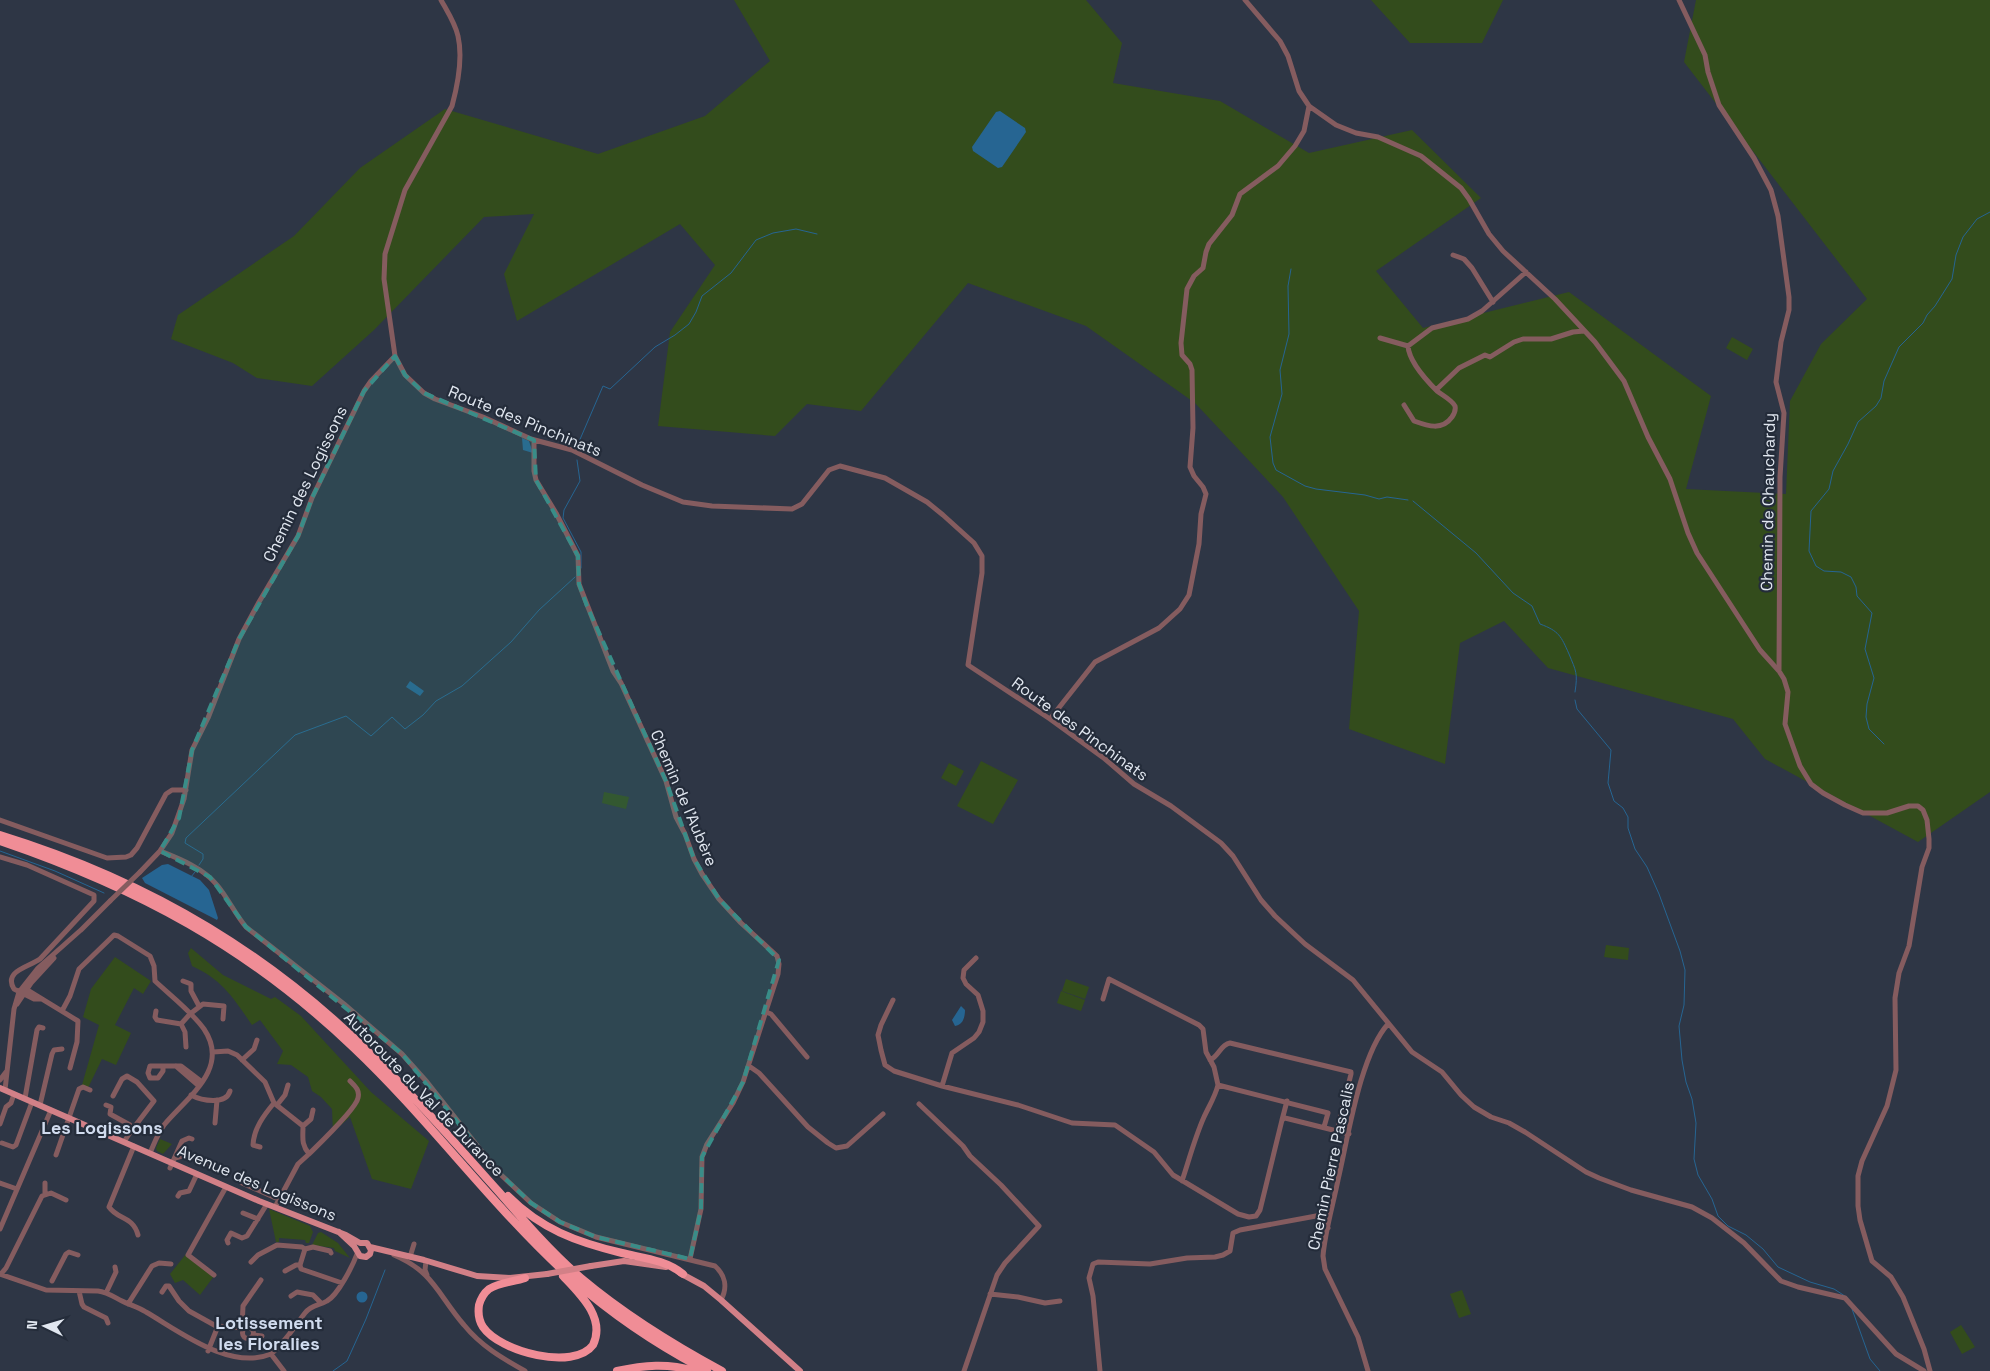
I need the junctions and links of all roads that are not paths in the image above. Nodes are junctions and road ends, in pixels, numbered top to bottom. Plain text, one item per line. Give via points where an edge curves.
1 (442, 0) edge
2 (1245, 0) edge
3 (1679, 0) edge
4 (1310, 106) junction
5 (1453, 255) dead end
6 (1526, 272) junction
7 (1493, 302) junction
8 (1584, 331) junction
9 (1380, 338) dead end
10 (1408, 346) junction
11 (394, 356) junction
12 (1436, 390) junction
13 (1404, 405) dead end
14 (534, 440) junction
15 (1779, 671) junction
16 (1050, 719) junction
17 (186, 790) junction
18 (0, 820) edge
19 (0, 835) edge
20 (0, 842) edge
21 (160, 851) junction
22 (0, 857) edge
23 (128, 883) junction
24 (82, 929) junction
25 (976, 958) dead end
26 (183, 981) dead end
27 (23, 990) junction
28 (1102, 999) dead end
29 (893, 1000) dead end
30 (199, 1006) junction
31 (62, 1011) junction
32 (156, 1012) dead end
33 (766, 1012) junction
34 (190, 1014) junction
35 (223, 1019) dead end
36 (181, 1024) junction
37 (1388, 1024) junction
38 (43, 1028) dead end
39 (257, 1040) dead end
40 (186, 1046) dead end
41 (62, 1049) dead end
42 (213, 1052) junction
43 (808, 1057) dead end
44 (242, 1060) junction
45 (1210, 1060) junction
46 (748, 1066) junction
47 (8, 1067) junction
48 (163, 1067) dead end
49 (70, 1068) dead end
50 (388, 1072) junction
51 (0, 1080) edge
52 (350, 1081) dead end
53 (200, 1084) junction
54 (288, 1085) dead end
55 (1218, 1085) junction
56 (942, 1086) junction
57 (3, 1089) edge
58 (90, 1090) dead end
59 (230, 1091) dead end
60 (14, 1094) junction
61 (191, 1095) junction
62 (113, 1096) dead end
63 (25, 1098) junction
64 (217, 1100) junction
65 (32, 1102) junction
66 (1287, 1102) junction
67 (275, 1104) junction
68 (919, 1104) dead end
69 (40, 1105) junction
70 (106, 1105) dead end
71 (51, 1110) junction
72 (313, 1110) dead end
73 (883, 1114) dead end
74 (69, 1118) junction
75 (1282, 1120) junction
76 (215, 1123) dead end
77 (0, 1124) edge
78 (303, 1126) junction
79 (1324, 1127) junction
80 (1337, 1131) junction
81 (129, 1134) junction
82 (1349, 1134) junction
83 (192, 1139) dead end
84 (124, 1142) junction
85 (2, 1143) dead end
86 (134, 1146) junction
87 (260, 1147) dead end
88 (150, 1153) junction
89 (309, 1154) junction
90 (56, 1155) dead end
91 (172, 1163) junction
92 (207, 1164) dead end
93 (197, 1174) junction
94 (1182, 1181) junction
95 (0, 1183) edge
96 (45, 1183) dead end
97 (242, 1183) dead end
98 (226, 1186) junction
99 (17, 1189) junction
100 (45, 1194) junction
101 (178, 1196) dead end
102 (278, 1199) junction
103 (66, 1200) dead end
104 (267, 1204) junction
105 (275, 1207) junction
106 (243, 1213) dead end
107 (258, 1219) junction
108 (519, 1226) junction
109 (1328, 1228) junction
110 (0, 1230) edge
111 (339, 1232) junction
112 (138, 1236) dead end
113 (228, 1243) dead end
114 (360, 1243) junction
115 (414, 1244) dead end
116 (305, 1249) junction
117 (371, 1250) junction
118 (382, 1250) junction
119 (356, 1252) junction
120 (331, 1253) dead end
121 (78, 1255) dead end
122 (410, 1257) junction
123 (364, 1258) junction
124 (690, 1259) junction
125 (425, 1261) junction
126 (251, 1262) dead end
127 (355, 1262) junction
128 (170, 1264) dead end
129 (300, 1265) junction
130 (115, 1266) dead end
131 (285, 1271) dead end
132 (683, 1274) junction
133 (2, 1275) edge
134 (214, 1275) dead end
135 (427, 1276) junction
136 (526, 1278) junction
137 (261, 1280) dead end
138 (342, 1282) junction
139 (79, 1290) junction
140 (48, 1291) junction
141 (162, 1292) dead end
142 (106, 1293) junction
143 (990, 1294) junction
144 (291, 1296) dead end
145 (722, 1300) junction
146 (1060, 1301) dead end
147 (321, 1303) junction
148 (128, 1304) junction
149 (108, 1322) dead end
150 (218, 1326) junction
151 (243, 1328) junction
152 (262, 1336) dead end
153 (208, 1352) junction
154 (271, 1354) junction
155 (284, 1371) edge
156 (525, 1371) edge
157 (617, 1371) edge
158 (694, 1371) edge
159 (707, 1371) edge
160 (722, 1371) edge
161 (800, 1371) edge
162 (964, 1371) edge
163 (1100, 1371) edge
164 (1368, 1371) edge
165 (1924, 1371) edge
166 (1930, 1371) edge

1 - 11 street, Route des Pinchinats via 458,36 458,74 452,106 405,190 385,254 384,278
2 - 4 street via 1280,41 1299,91
3 - 15 street, Chemin de Chauchardy via 1705,55 1719,105 1754,158 1771,190 1778,216 1790,310 1781,342 1776,382 1784,413 1780,477
4 - 6 street via 1336,125 1378,137 1427,161 1460,188 1489,234
4 - 16 street via 1304,131 1295,146 1278,166 1240,194 1232,215 1206,252 1204,268 1187,288 1181,350 1192,370 1190,466 1206,494 1189,595 1180,609 1159,628 1095,662
5 - 7 street via 1464,258
6 - 7 street
6 - 8 street
7 - 10 street via 1468,319 1432,328
8 - 12 street via 1551,339 1514,342 1490,357 1485,355 1459,368
8 - 15 street via 1624,381 1670,480 1700,559 1760,650
9 - 10 street
10 - 12 street via 1409,354
11 - 14 street, Route des Pinchinats via 405,375 424,393
11 - 17 street, Chemin des Logissons via 364,391 312,498 294,544 239,640 192,750
12 - 13 street via 1455,406 1456,411 1443,426 1431,427 1414,421
14 - 16 street, Route des Pinchinats via 572,450 683,502 712,506 792,509 798,507 830,470 840,466 899,485 944,514 979,548 982,573 968,665
14 - 33 street, Chemin de l'Aubère via 536,480 578,556 579,584 587,606 613,671 670,791 676,817 694,859 719,899 779,960
15 - 166 street via 1788,692 1786,724 1800,766 1812,784 1863,813 1887,814 1918,806 1923,810 1930,830 1909,946 1898,973 1894,1085 1888,1106 1862,1161 1857,1191 1860,1220 1872,1261 1891,1277 1903,1297
16 - 37 street, Route des Pinchinats via 1134,784 1174,808 1221,843 1270,911 1305,944 1353,980
17 - 18 street via 172,790 166,794 134,853 120,858 101,857
17 - 21 street, Chemin des Logissons via 179,818
19 - 23 highway, Autoroute du Val de Durance via 50,851
20 - 108 highway, Autoroute du Val de Durance via 85,872 148,901 198,928 274,979 355,1049
21 - 23 street, Chemin des Logissons, bridge
21 - 124 street via 210,877 246,927 402,1054 498,1172 531,1203 560,1222 596,1237
22 - 27 street via 94,895 94,901 40,959 15,972 11,986
23 - 24 street, Chemin des Logissons, bridge
23 - 50 highway, Autoroute du Val de Durance via 191,916 268,966 330,1015
24 - 27 street
24 - 27 street via 38,968
25 - 56 street via 964,970 963,978 978,995 983,1011 982,1022 974,1038 952,1053
26 - 30 street via 192,984 191,991
27 - 31 street
27 - 47 street via 14,1008
28 - 45 street via 1109,979 1192,1020 1203,1030 1204,1047
29 - 56 street via 878,1035 885,1064 907,1076
30 - 34 street
30 - 35 street via 224,1006
31 - 34 street via 79,969 114,935 150,956 155,981
31 - 49 street via 79,1024
32 - 36 street via 158,1020
33 - 43 street
33 - 46 street, Chemin de l'Aubère
34 - 36 street
34 - 42 street via 203,1028
36 - 40 street
37 - 82 street, Chemin Pierre Pascalis via 1371,1052
37 - 165 street, Route des Pinchinats via 1412,1052 1442,1072 1474,1107 1510,1123 1586,1172 1631,1190 1692,1207 1712,1218 1744,1243 1781,1281 1847,1300 1896,1354
38 - 63 street via 37,1030
39 - 44 street
41 - 69 street via 54,1050 52,1054
42 - 44 street via 228,1051
42 - 53 street via 209,1072
44 - 67 street via 265,1082
45 - 55 street
45 - 80 street via 1230,1043 1350,1072
46 - 73 street via 759,1073 808,1127 832,1147 848,1146
46 - 124 street, Chemin de l'Aubère via 733,1103 702,1157 702,1209
47 - 51 street
47 - 57 street
48 - 53 street via 176,1066
50 - 132 highway via 412,1093 512,1200 543,1225 587,1244 670,1265
50 - 160 highway, Autoroute du Val de Durance via 579,1277 654,1333
52 - 89 street via 357,1088 356,1104
53 - 61 street
54 - 67 street via 285,1095
55 - 66 street
55 - 94 street
56 - 94 street via 1018,1105 1072,1123 1115,1125 1154,1152 1173,1176
57 - 60 main road, Avenue des Logissons
58 - 74 street via 79,1089
59 - 64 street via 225,1100
60 - 63 main road, Avenue des Logissons
60 - 77 street
61 - 64 street
61 - 88 street via 162,1127
62 - 81 street via 127,1076 154,1101
63 - 65 main road, Avenue des Logissons
64 - 76 street
65 - 69 main road, Avenue des Logissons
65 - 85 street via 16,1145
66 - 75 street
66 - 79 street via 1328,1112
67 - 78 street
67 - 87 street via 255,1132 253,1145
68 - 143 street via 1039,1226 1005,1263
69 - 71 main road, Avenue des Logissons
70 - 81 street via 111,1107 110,1114 128,1123
71 - 74 main road, Avenue des Logissons
71 - 99 street
72 - 78 street via 311,1119
74 - 84 main road, Avenue des Logissons
74 - 90 street
75 - 79 street via 1286,1118
75 - 94 street via 1256,1216 1238,1214
78 - 89 street via 302,1142
79 - 80 street
80 - 82 street
81 - 84 street
82 - 109 street, Chemin Pierre Pascalis
83 - 91 street via 182,1140
84 - 86 main road, Avenue des Logissons
86 - 88 main road, Avenue des Logissons
86 - 112 street via 109,1207 131,1221
88 - 91 main road, Avenue des Logissons
89 - 102 street via 298,1164
91 - 92 street via 186,1155
91 - 93 main road, Avenue des Logissons
93 - 98 main road, Avenue des Logissons
93 - 101 street via 189,1191
95 - 99 street
96 - 100 street
97 - 102 street
98 - 104 main road, Avenue des Logissons
98 - 134 street via 188,1256
99 - 110 street
100 - 103 street
100 - 133 street
102 - 105 street
104 - 105 main road, Avenue des Logissons
104 - 107 street
105 - 111 main road, Avenue des Logissons
106 - 107 street
107 - 113 street via 247,1236 242,1238 231,1233
108 - 136 highway via 576,1290 595,1319 595,1339 587,1352 576,1360 547,1362 515,1350 487,1332 479,1317 483,1295 495,1286
108 - 159 highway, Autoroute du Val de Durance via 598,1302 655,1342
109 - 163 street via 1316,1216 1240,1230 1233,1233 1230,1251 1215,1258 1094,1264 1089,1278
109 - 164 street, Chemin Pierre Pascalis via 1323,1256 1325,1269 1358,1337
111 - 114 main road, Avenue des Logissons
111 - 119 main road, Avenue des Logissons
114 - 117 main road via 367,1244
114 - 119 main road
115 - 122 street
116 - 120 street via 313,1247
116 - 126 street via 302,1246 277,1245 258,1254
116 - 129 street
117 - 118 main road
117 - 123 main road
118 - 122 main road
118 - 135 street via 404,1259
119 - 123 main road
119 - 127 street
121 - 140 street via 66,1254
122 - 125 main road
123 - 127 street
124 - 145 street via 719,1270 725,1283
125 - 135 street
125 - 136 main road via 477,1276
127 - 138 street
128 - 148 street via 152,1266
129 - 131 street
129 - 138 street via 303,1270
130 - 142 street via 116,1272
132 - 136 main road, bridge via 661,1266 616,1262
132 - 145 main road
133 - 140 street
135 - 156 street via 482,1345
137 - 151 street via 242,1308
138 - 147 street via 333,1297
139 - 140 street
139 - 142 street
139 - 149 street via 84,1307
141 - 150 street via 169,1286 178,1302 189,1311
142 - 148 street
143 - 146 street via 1045,1303
143 - 162 street
144 - 147 street via 296,1292 314,1295
145 - 161 main road
147 - 154 street via 310,1308
148 - 153 street
150 - 151 street
150 - 153 street
151 - 152 street via 252,1328 253,1335
153 - 154 street via 237,1363
154 - 155 street
157 - 158 highway via 658,1365

